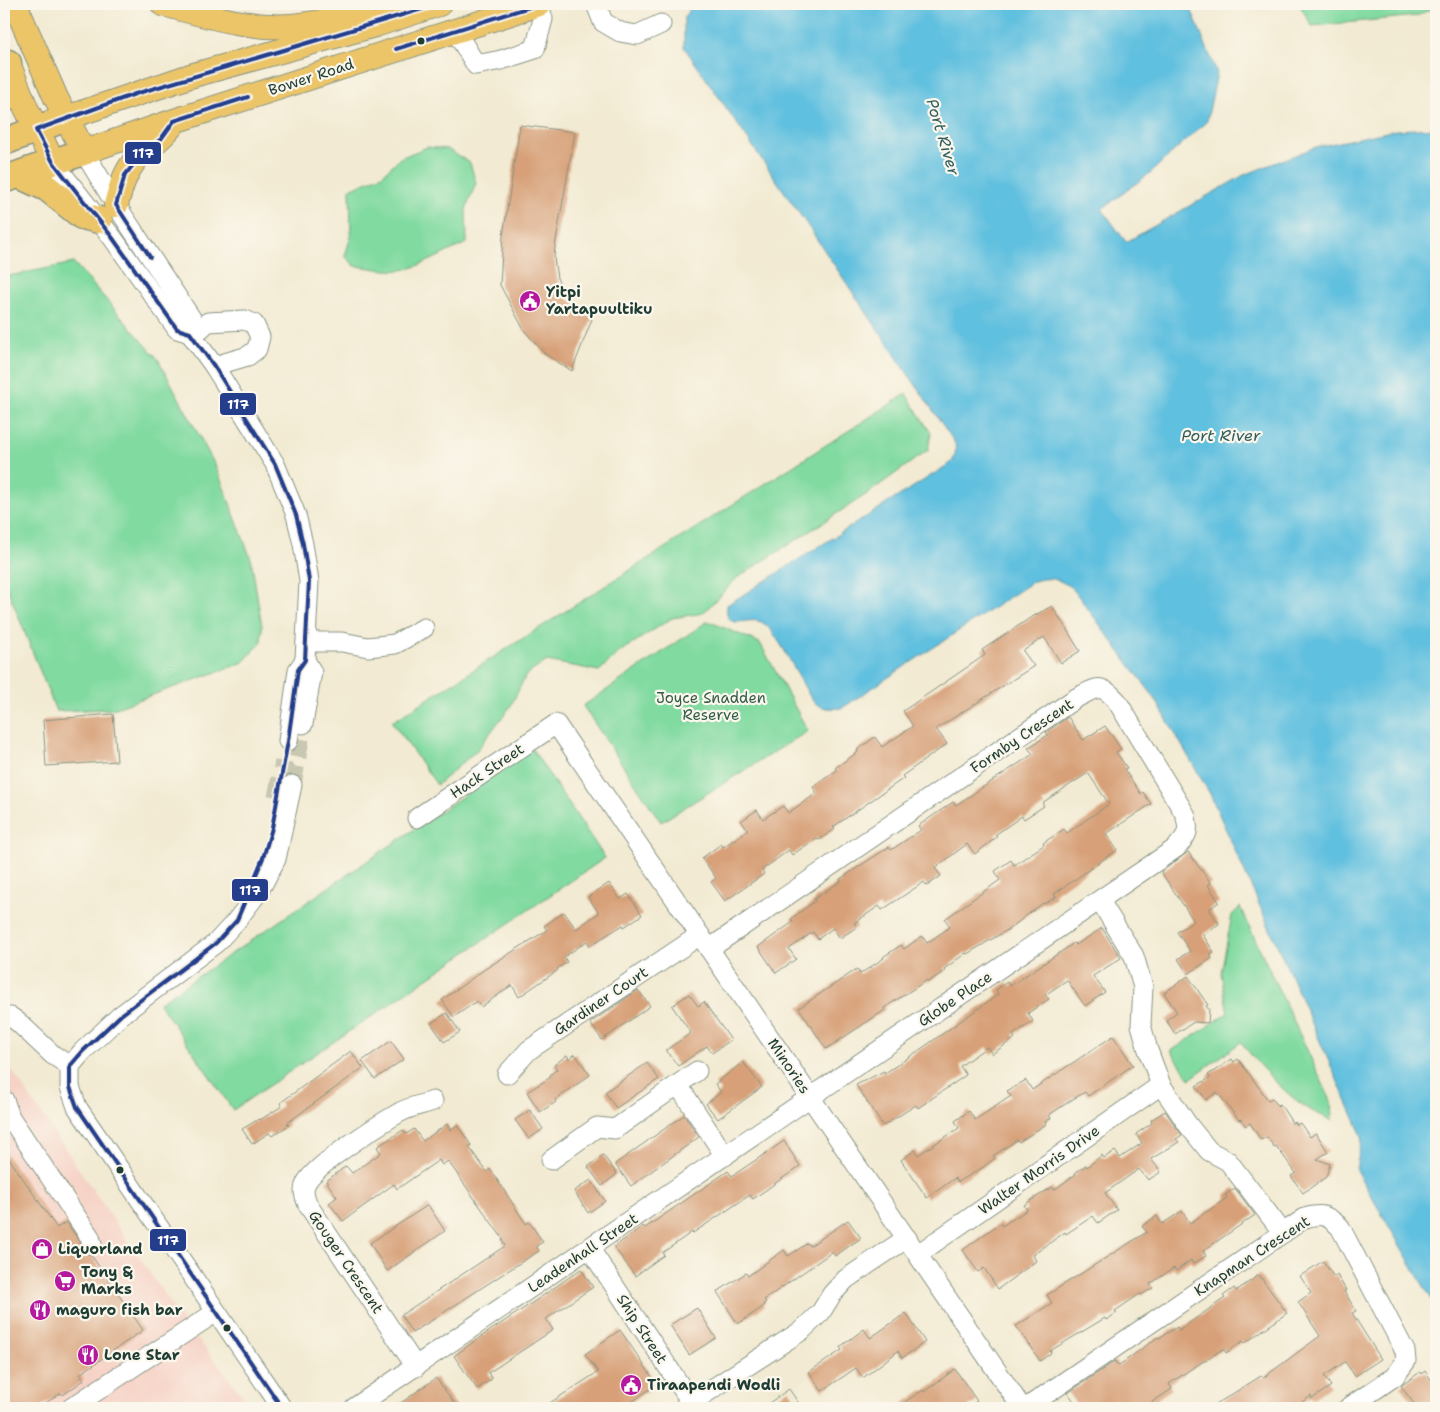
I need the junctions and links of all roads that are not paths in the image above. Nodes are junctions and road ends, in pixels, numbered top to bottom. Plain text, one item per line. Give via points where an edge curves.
1 (15, 4) edge
2 (164, 4) edge
3 (434, 4) edge
4 (439, 4) edge
5 (539, 4) edge
6 (596, 4) edge
7 (661, 24) dead end
8 (456, 30) junction
9 (6, 58) edge
10 (4, 99) edge
11 (66, 118) junction
12 (174, 121) junction
13 (36, 130) junction
14 (4, 142) edge
15 (84, 152) junction
16 (53, 162) junction
17 (11, 177) edge
18 (108, 212) junction
19 (191, 334) junction
20 (214, 366) junction
21 (424, 628) dead end
22 (306, 651) junction
23 (556, 724) joint
24 (302, 728) tunnel mouth
25 (288, 741) tunnel mouth
26 (292, 784) tunnel mouth
27 (276, 797) tunnel mouth
28 (417, 818) dead end
29 (1100, 901) junction
30 (237, 920) junction
31 (704, 942) junction
32 (7, 1017) edge
33 (70, 1066) junction
34 (698, 1071) dead end
35 (508, 1074) dead end
36 (678, 1085) junction
37 (1161, 1086) junction
38 (810, 1097) junction
39 (4, 1100) edge
40 (433, 1101) dead end
41 (725, 1156) junction
42 (551, 1160) dead end
43 (1283, 1233) junction
44 (907, 1238) junction
45 (92, 1244) dead end
46 (590, 1249) junction
47 (918, 1254) junction
48 (216, 1312) junction
49 (416, 1367) junction
50 (1371, 1402) edge
51 (690, 1406) edge
52 (71, 1408) edge
53 (282, 1408) edge
54 (354, 1408) edge
55 (1024, 1408) edge
56 (1348, 1408) edge

1 - 11 main road
2 - 3 main road via 233,22 292,26
4 - 11 main road, Bower Road via 190,76
5 - 8 main road, Bower Road
5 - 8 street via 543,19 535,49 500,60 476,65
6 - 7 street via 603,22 620,32 637,35
8 - 12 main road, Bower Road
9 - 10 highway via 8,85
9 - 13 main road
11 - 13 highway
11 - 15 main road
12 - 15 main road, Bower Road
12 - 18 main road via 125,175
13 - 14 highway
13 - 16 main road
15 - 16 highway
15 - 18 street
16 - 17 highway
16 - 18 street
17 - 18 highway via 47,188 82,216
18 - 19 street via 178,329
19 - 20 street
19 - 20 street via 208,322 245,320 254,324 260,337 257,349 248,356
20 - 22 street via 275,464 296,516 309,581
21 - 22 street via 395,644 368,647 342,642
22 - 24 street via 312,672
22 - 25 street via 298,670
23 - 28 street, Hack Street
23 - 31 street, Minories
26 - 30 street via 276,859 259,891
27 - 30 street via 264,858
29 - 31 street, Formby Crescent via 1176,848 1186,838 1188,826 1185,814 1117,701 1107,690 1096,688
29 - 37 street via 1134,956 1143,987 1141,1025
29 - 38 street, Globe Place
30 - 33 street via 210,948 121,1015
31 - 35 street, Gardiner Court via 529,1050
31 - 38 street, Minories
32 - 33 street via 19,1023 53,1055
33 - 48 street via 70,1087 77,1107
34 - 36 street
36 - 41 street
36 - 42 street via 615,1130 598,1127
37 - 43 street via 1209,1151 1228,1161
37 - 47 street, Walter Morris Drive
38 - 41 street, Leadenhall Street
38 - 44 street, Minories
39 - 45 street via 10,1117
40 - 49 street, Gouger Crescent via 398,1112 326,1162 305,1184 304,1194 308,1205
41 - 46 street, Leadenhall Street
43 - 50 street, Knapman Crescent via 1305,1218 1318,1214 1330,1218 1340,1227 1405,1351 1406,1361
43 - 55 street, Knapman Crescent
44 - 47 street, Minories
44 - 51 street via 846,1280 801,1331
46 - 49 street, Leadenhall Street
46 - 51 street, Ship Street
47 - 55 street, Minories
48 - 52 street
48 - 53 street
49 - 54 street, Leadenhall Street
50 - 56 street

